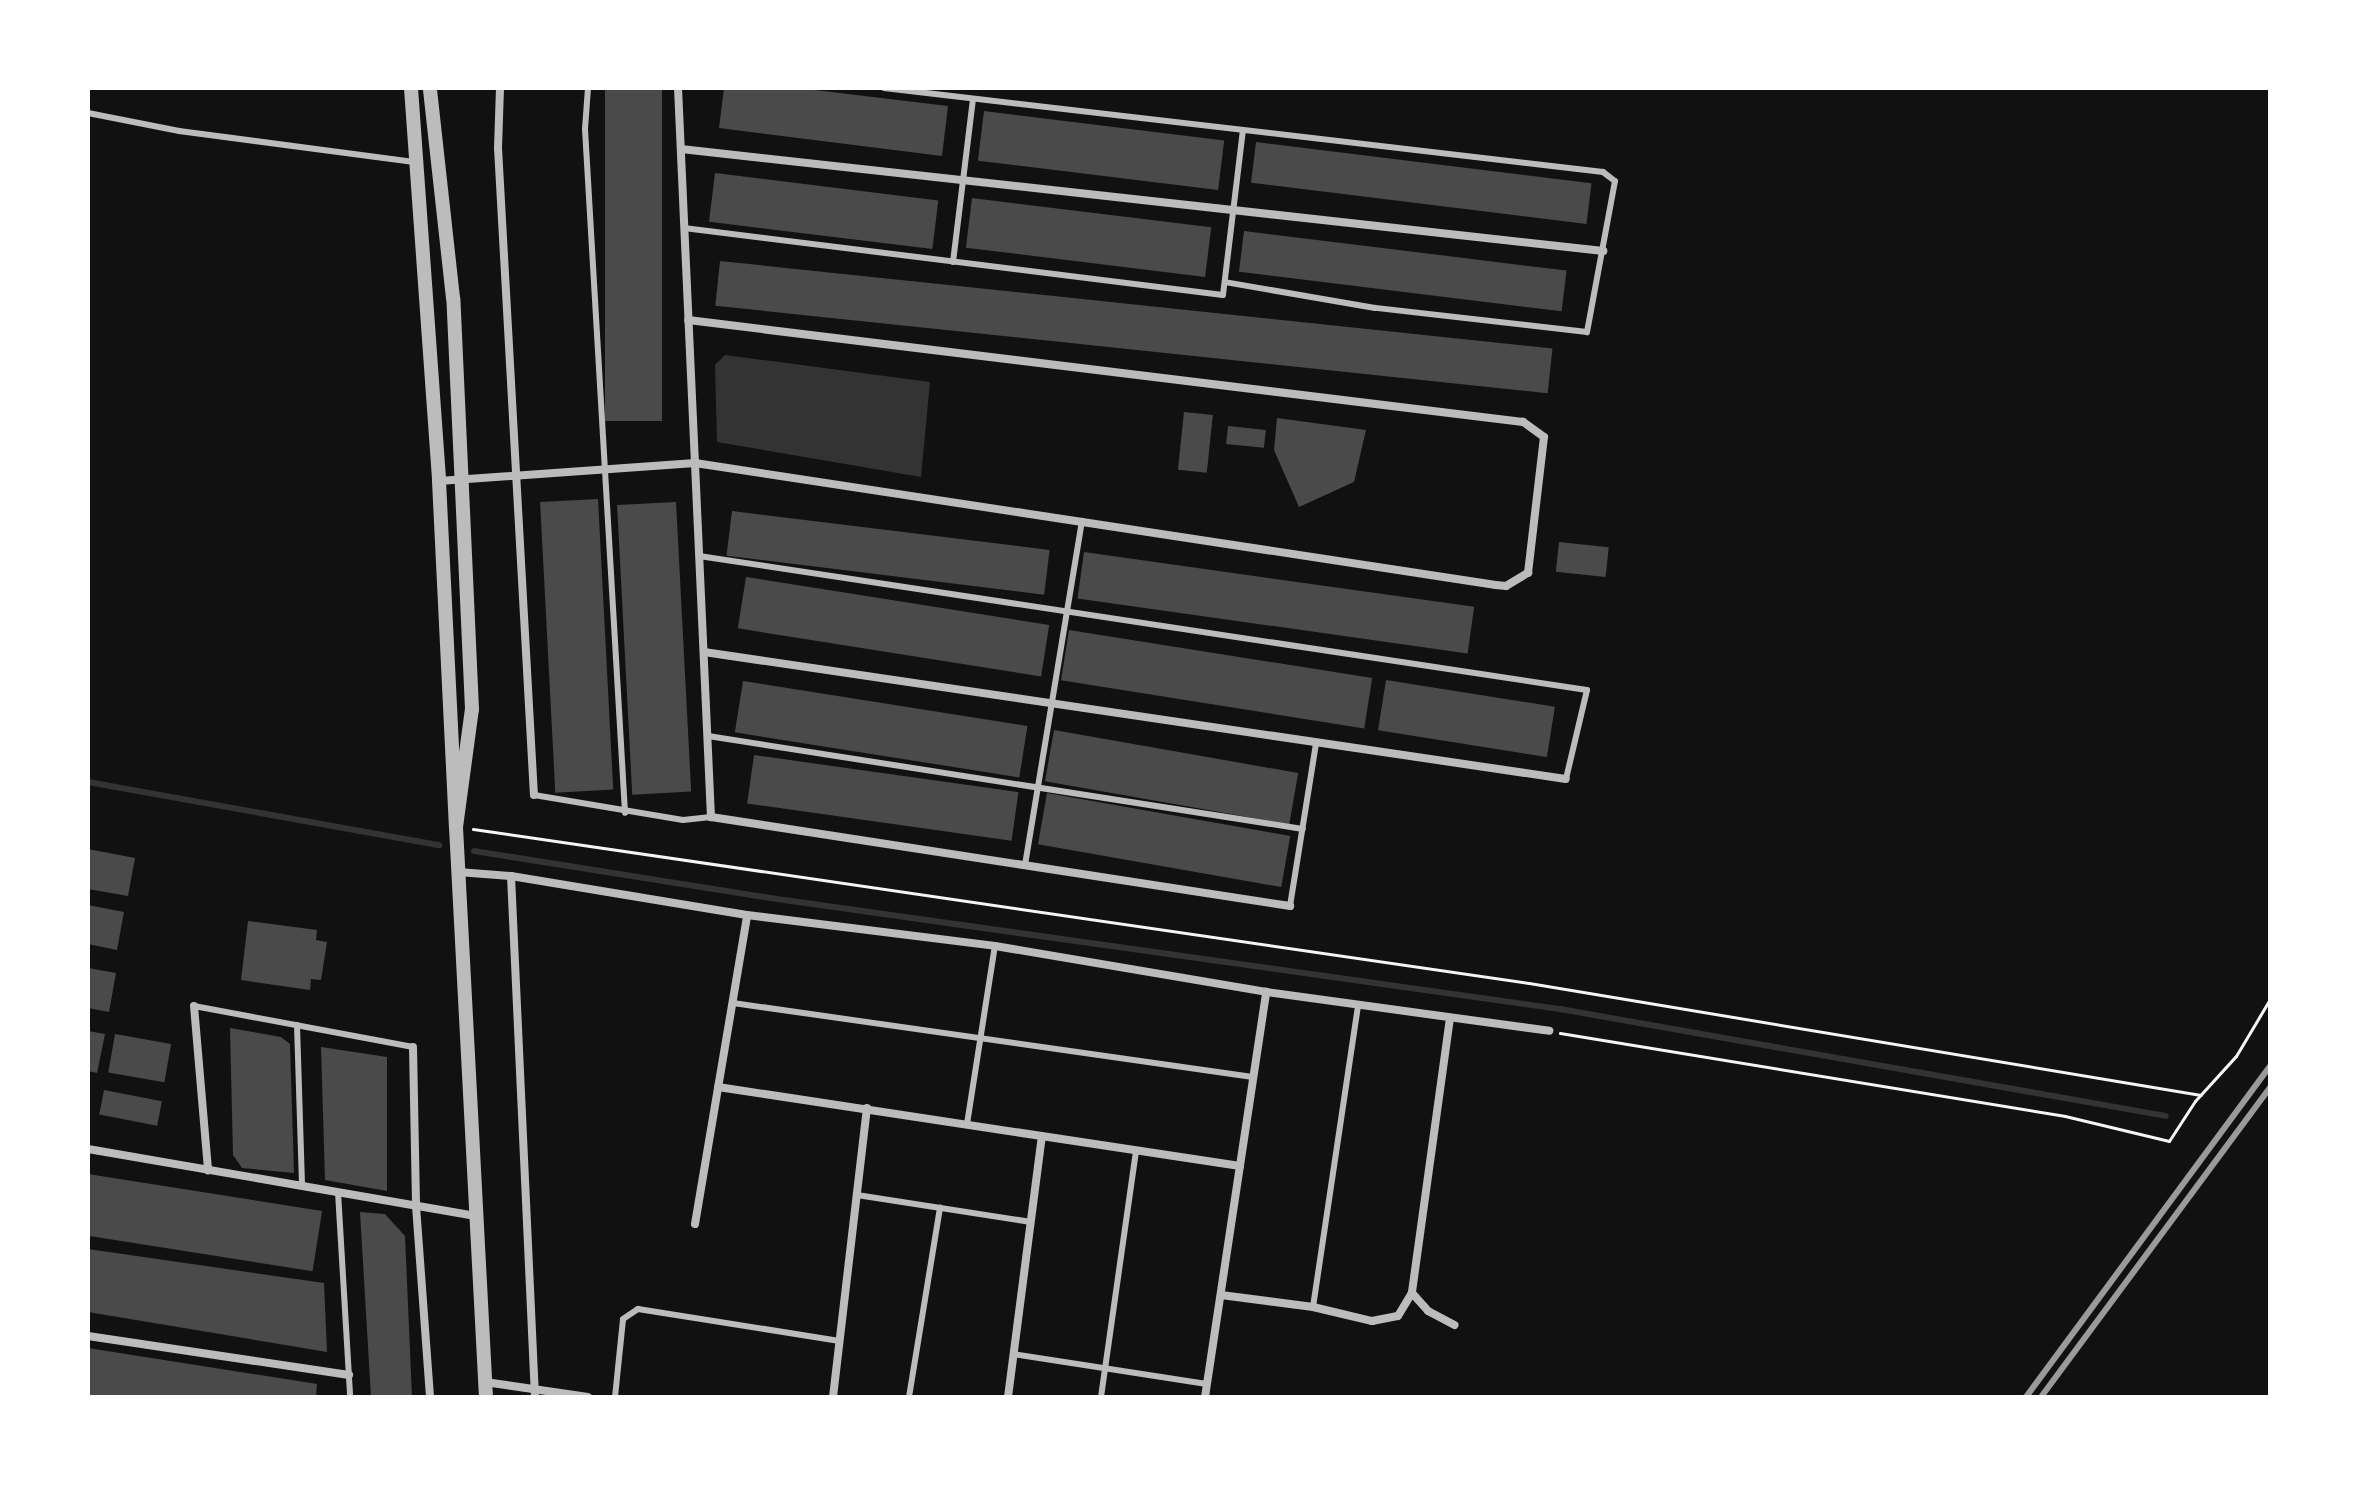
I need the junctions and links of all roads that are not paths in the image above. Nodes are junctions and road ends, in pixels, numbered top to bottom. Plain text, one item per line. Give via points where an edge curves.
1 (411, 88) edge
2 (430, 88) edge
3 (500, 88) edge
4 (588, 88) edge
5 (678, 88) edge
6 (884, 88) edge
7 (973, 99) junction
8 (88, 113) edge
9 (1243, 130) junction
10 (681, 149) junction
11 (416, 162) junction
12 (963, 180) junction
13 (1234, 210) junction
14 (684, 228) junction
15 (1603, 251) junction
16 (953, 262) junction
17 (1225, 282) junction
18 (688, 320) junction
19 (695, 463) junction
20 (605, 469) junction
21 (518, 475) junction
22 (463, 480) junction
23 (439, 481) junction
24 (1082, 521) junction
25 (699, 556) junction
26 (1066, 610) junction
27 (704, 652) junction
28 (1051, 703) junction
29 (708, 736) junction
30 (1316, 743) junction
31 (1566, 779) joint
32 (1038, 787) junction
33 (534, 795) joint
34 (625, 813) junction
35 (711, 817) junction
36 (456, 827) junction
37 (1303, 829) junction
38 (1025, 865) junction
39 (457, 872) junction
40 (511, 876) junction
41 (1290, 906) joint
42 (747, 915) junction
43 (995, 946) junction
44 (1266, 992) junction
45 (733, 1003) junction
46 (1358, 1005) junction
47 (194, 1006) joint
48 (1450, 1018) junction
49 (297, 1025) junction
50 (1549, 1031) road end
51 (980, 1038) junction
52 (413, 1047) joint
53 (1253, 1077) junction
54 (718, 1087) junction
55 (867, 1108) junction
56 (967, 1124) junction
57 (1042, 1136) junction
58 (88, 1149) edge
59 (1136, 1151) junction
60 (1240, 1166) junction
61 (208, 1170) junction
62 (302, 1186) junction
63 (338, 1192) junction
64 (857, 1195) junction
65 (416, 1206) junction
66 (940, 1208) junction
67 (474, 1216) junction
68 (1031, 1222) junction
69 (695, 1224) dead end
70 (1412, 1293) junction
71 (1221, 1295) junction
72 (1313, 1307) junction
73 (1454, 1325) dead end
74 (88, 1336) edge
75 (839, 1341) junction
76 (1013, 1354) junction
77 (1105, 1368) junction
78 (349, 1375) junction
79 (1207, 1384) junction
80 (486, 1390) edge
81 (535, 1393) edge
82 (350, 1397) edge
83 (430, 1397) edge
84 (588, 1397) edge
85 (615, 1397) edge
86 (833, 1397) edge
87 (909, 1397) edge
88 (1008, 1397) edge
89 (1101, 1397) edge
90 (1205, 1397) edge

1 - 11 street
2 - 22 street via 453,298
3 - 21 street via 498,148
4 - 20 lane via 585,129
5 - 10 street
6 - 7 lane
7 - 9 lane
7 - 12 lane
8 - 11 lane via 179,131
9 - 13 lane
9 - 15 lane via 1603,172 1615,181
10 - 12 street
10 - 14 street
11 - 23 street
12 - 13 street
12 - 16 lane
13 - 15 street
13 - 17 lane
14 - 16 lane
14 - 18 street
15 - 17 lane via 1587,332 1375,308
16 - 17 lane via 1223,295
18 - 19 street
18 - 24 street via 1523,422 1544,437 1528,573 1506,586
19 - 20 street
19 - 24 street
19 - 25 street
20 - 21 street
20 - 34 lane
21 - 22 street
21 - 33 street
22 - 23 street
22 - 36 street via 472,709
23 - 36 street
24 - 26 lane
25 - 26 lane
25 - 27 street
26 - 28 lane
26 - 31 lane via 1587,690
27 - 28 street
27 - 29 street
28 - 30 street
28 - 32 lane
29 - 32 lane
29 - 35 street
30 - 31 street
30 - 37 lane
32 - 37 lane
32 - 38 lane
33 - 34 lane
34 - 35 lane via 683,820
35 - 38 street
36 - 39 street
37 - 41 lane
38 - 41 street
39 - 40 street
39 - 67 street
40 - 42 street
40 - 81 street
42 - 43 street
42 - 45 street
43 - 44 street
43 - 51 lane
44 - 46 street
44 - 53 street
45 - 51 lane
45 - 54 street
46 - 48 street
46 - 72 lane
47 - 49 lane
47 - 61 street
48 - 50 street
48 - 70 street
49 - 52 lane
49 - 62 lane
51 - 53 lane
51 - 56 lane
52 - 65 street
53 - 60 street
54 - 55 street
54 - 69 street
55 - 56 street
55 - 64 street
56 - 57 street
57 - 59 street
57 - 68 street
58 - 61 street
59 - 60 street
59 - 77 lane
60 - 71 street
61 - 62 street
62 - 63 street
63 - 65 street
63 - 78 lane
64 - 66 lane
64 - 75 street
65 - 67 street
65 - 83 street
66 - 68 lane
66 - 87 lane
67 - 80 street
68 - 76 street
70 - 72 street via 1398,1316 1389,1319 1372,1321
70 - 73 street via 1428,1311
71 - 72 street
71 - 79 street
74 - 78 street
75 - 85 lane via 638,1309 623,1319
75 - 86 street
76 - 77 lane
76 - 88 street
77 - 79 lane
77 - 89 lane
78 - 82 lane
79 - 90 street
80 - 81 street
81 - 84 street

